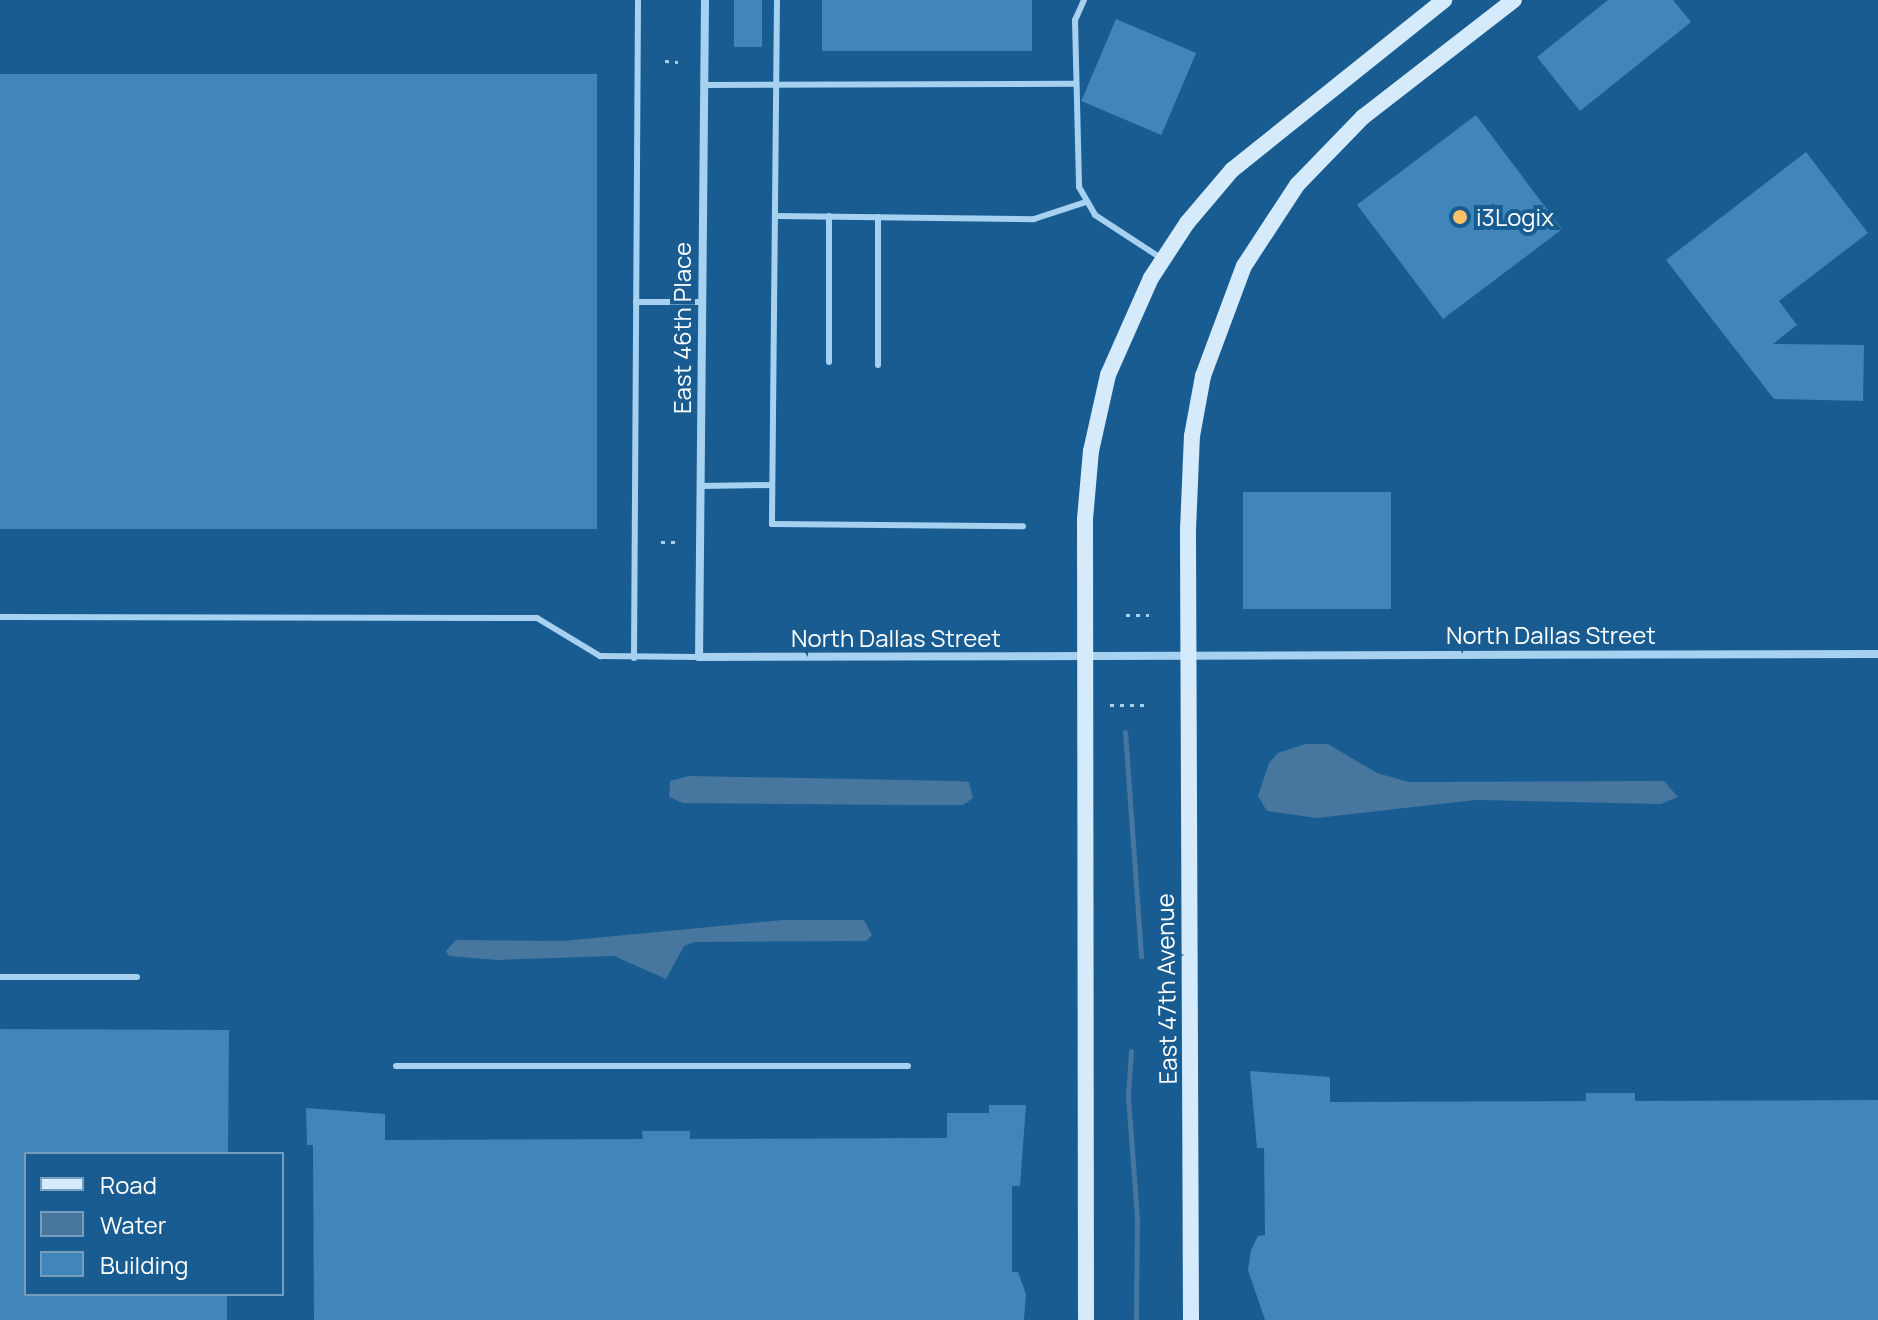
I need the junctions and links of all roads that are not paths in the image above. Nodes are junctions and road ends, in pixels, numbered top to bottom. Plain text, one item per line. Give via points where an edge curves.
1 (638, 0) edge
2 (705, 0) edge
3 (777, 0) edge
4 (1084, 0) edge
5 (1444, 0) edge
6 (1514, 0) edge
7 (1075, 84) junction
8 (704, 85) junction
9 (777, 85) junction
10 (1086, 202) junction
11 (776, 216) junction
12 (829, 216) junction
13 (878, 217) junction
14 (1163, 260) junction
15 (636, 302) junction
16 (702, 302) junction
17 (829, 362) dead end
18 (878, 365) dead end
19 (771, 485) junction
20 (701, 486) junction
21 (1023, 526) dead end
22 (0, 617) edge
23 (1878, 654) edge
24 (699, 657) junction
25 (634, 658) junction
26 (1086, 658) junction
27 (1188, 658) junction
28 (0, 977) edge
29 (137, 977) dead end
30 (396, 1066) dead end
31 (908, 1066) dead end
32 (1086, 1320) edge
33 (1191, 1320) edge

1 - 15 lane
2 - 8 street, East 46th Place
3 - 9 lane
4 - 7 lane via 1075,20
5 - 14 main road via 1258,146 1187,223
6 - 27 main road, East 47th Avenue via 1343,135 1284,202 1244,266 1211,349 1192,436
7 - 9 lane
7 - 10 lane via 1079,187
8 - 9 lane
8 - 16 street, East 46th Place
9 - 11 lane
10 - 13 lane via 1034,219
10 - 14 lane via 1095,215
11 - 12 lane
11 - 19 lane
12 - 13 lane
12 - 17 lane
13 - 18 lane
14 - 26 main road via 1134,310 1096,425 1085,519
15 - 16 lane
15 - 25 lane
16 - 20 street, East 46th Place
19 - 20 lane
19 - 21 lane via 772,524
20 - 24 street, East 46th Place
22 - 25 lane via 537,618 600,656
23 - 27 street, North Dallas Street
24 - 25 lane
24 - 26 street, North Dallas Street
26 - 27 street, North Dallas Street
26 - 32 main road
27 - 33 main road, East 47th Avenue
28 - 29 lane
30 - 31 lane

